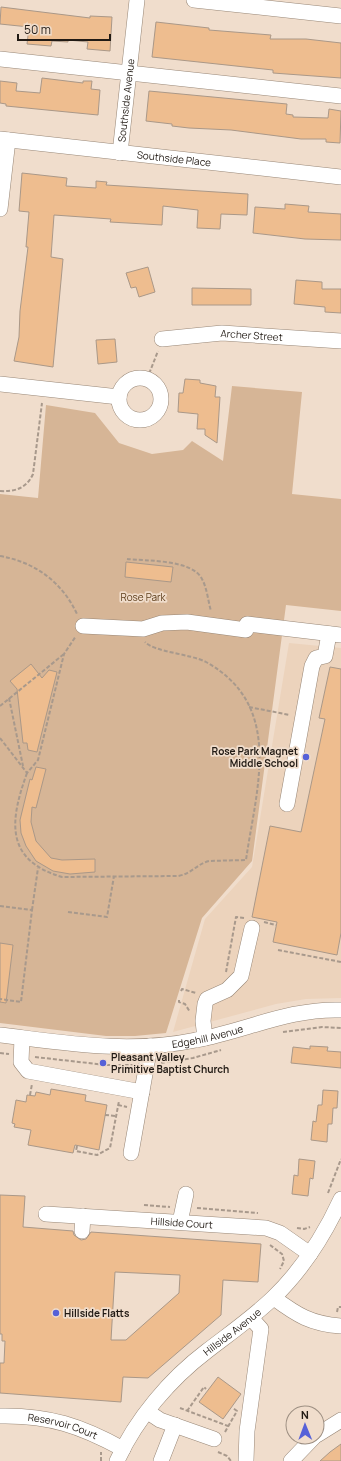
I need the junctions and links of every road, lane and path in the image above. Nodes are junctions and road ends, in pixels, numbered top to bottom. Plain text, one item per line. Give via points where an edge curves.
1 (137, 0) edge
2 (194, 0) edge
3 (341, 16) edge
4 (0, 59) edge
5 (129, 73) junction
6 (341, 96) edge
7 (4, 140) edge
8 (120, 153) junction
9 (341, 177) edge
10 (0, 209) edge
11 (162, 338) joint
12 (341, 341) edge
13 (147, 379) junction
14 (0, 384) edge
15 (43, 389) junction
16 (119, 397) junction
17 (0, 491) edge
18 (0, 556) edge
19 (126, 559) dead end
20 (83, 626) junction
21 (215, 626) junction
22 (143, 630) junction
23 (335, 635) edge
24 (64, 654) junction
25 (9, 698) junction
26 (0, 706) edge
27 (249, 707) junction
28 (278, 713) dead end
29 (0, 738) edge
30 (23, 768) junction
31 (27, 773) junction
32 (286, 804) dead end
33 (38, 868) junction
34 (114, 876) junction
35 (0, 906) edge
36 (32, 910) junction
37 (68, 912) dead end
38 (255, 923) junction
39 (276, 925) dead end
40 (278, 950) dead end
41 (341, 962) edge
42 (225, 978) dead end
43 (181, 991) dead end
44 (201, 992) dead end
45 (0, 999) edge
46 (179, 1000) dead end
47 (341, 1010) edge
48 (191, 1015) dead end
49 (0, 1036) edge
50 (22, 1038) junction
51 (204, 1038) junction
52 (150, 1046) junction
53 (121, 1088) junction
54 (142, 1092) junction
55 (105, 1114) dead end
56 (116, 1116) junction
57 (77, 1146) dead end
58 (131, 1153) dead end
59 (341, 1159) edge
60 (326, 1198) dead end
61 (341, 1199) edge
62 (144, 1205) dead end
63 (183, 1208) junction
64 (46, 1214) dead end
65 (263, 1214) dead end
66 (83, 1216) junction
67 (336, 1222) edge
68 (312, 1225) dead end
69 (295, 1228) dead end
70 (82, 1231) dead end
71 (268, 1244) dead end
72 (310, 1254) junction
73 (278, 1273) dead end
74 (274, 1298) junction
75 (251, 1318) junction
76 (341, 1326) edge
77 (206, 1389) dead end
78 (180, 1408) dead end
79 (233, 1408) dead end
80 (187, 1411) junction
81 (148, 1412) junction
82 (0, 1416) edge
83 (341, 1420) edge
84 (175, 1425) junction
85 (228, 1426) junction
86 (325, 1430) edge
87 (219, 1443) joint
88 (306, 1445) edge
89 (120, 1455) edge
90 (161, 1461) edge
91 (246, 1461) edge
92 (290, 1461) edge

1 - 5 street, Southside Avenue
2 - 3 street
4 - 5 street
5 - 6 street
5 - 8 street, Southside Avenue
7 - 8 street, Southside Place
7 - 10 street
8 - 9 street, Southside Place
11 - 12 street, Archer Street via 222,333
11 - 13 path
13 - 16 street via 131,380 124,385
13 - 16 street via 157,386 162,398 159,410 150,418 138,420 126,416 119,405
14 - 15 street
15 - 16 street
15 - 17 path via 33,474 22,488 10,492
18 - 20 path via 29,564 53,581 73,604
19 - 21 path via 177,564 199,574
20 - 22 street
20 - 24 path
21 - 22 street via 187,622 162,623
21 - 23 street via 246,630 247,624
22 - 27 path via 148,645 188,654 214,667 238,689
23 - 32 street via 325,656 316,658 312,666
24 - 25 path
24 - 31 path via 38,760
25 - 26 path
25 - 30 path
27 - 28 path
27 - 34 path via 258,730 261,757 246,860 209,860 184,875
29 - 30 path
30 - 31 path
31 - 33 path via 16,809 14,832 23,854
33 - 34 path via 62,877
33 - 36 path
34 - 37 path via 107,917
35 - 36 path
36 - 45 path via 21,1002
38 - 39 path
38 - 42 path via 236,917
38 - 51 street via 241,976 227,990 207,999 203,1021
40 - 41 path
43 - 44 path via 182,989
46 - 48 path via 189,1008
47 - 51 street, Edgehill Avenue via 286,1015
49 - 50 street, Edgehill Avenue
50 - 52 street, Edgehill Avenue via 105,1048
50 - 53 street via 21,1062 28,1070
51 - 52 street, Edgehill Avenue
52 - 54 street
53 - 54 street
53 - 56 path
54 - 58 street
55 - 56 path
56 - 57 path via 110,1148 97,1155 76,1151
59 - 60 path
61 - 67 street, Hillside Avenue
62 - 63 path
63 - 65 path
63 - 66 street, Hillside Court
63 - 72 street, Hillside Court via 280,1233
64 - 66 street, Hillside Court
66 - 70 street
67 - 72 street, Hillside Avenue
68 - 69 path via 304,1229
71 - 73 path via 282,1254 283,1264
72 - 74 street, Hillside Avenue
74 - 75 street, Hillside Avenue
74 - 76 street via 306,1320
75 - 81 street, Hillside Avenue via 191,1365 168,1387
75 - 91 street via 260,1329 247,1431
77 - 80 path via 204,1387
78 - 80 path
79 - 85 path via 237,1411
80 - 85 path
81 - 84 street via 160,1420
81 - 89 street, Hillside Avenue
82 - 89 street, Reservoir Court via 39,1417 68,1423 98,1436
83 - 86 street
84 - 87 street
84 - 90 street
85 - 87 path
88 - 92 street

